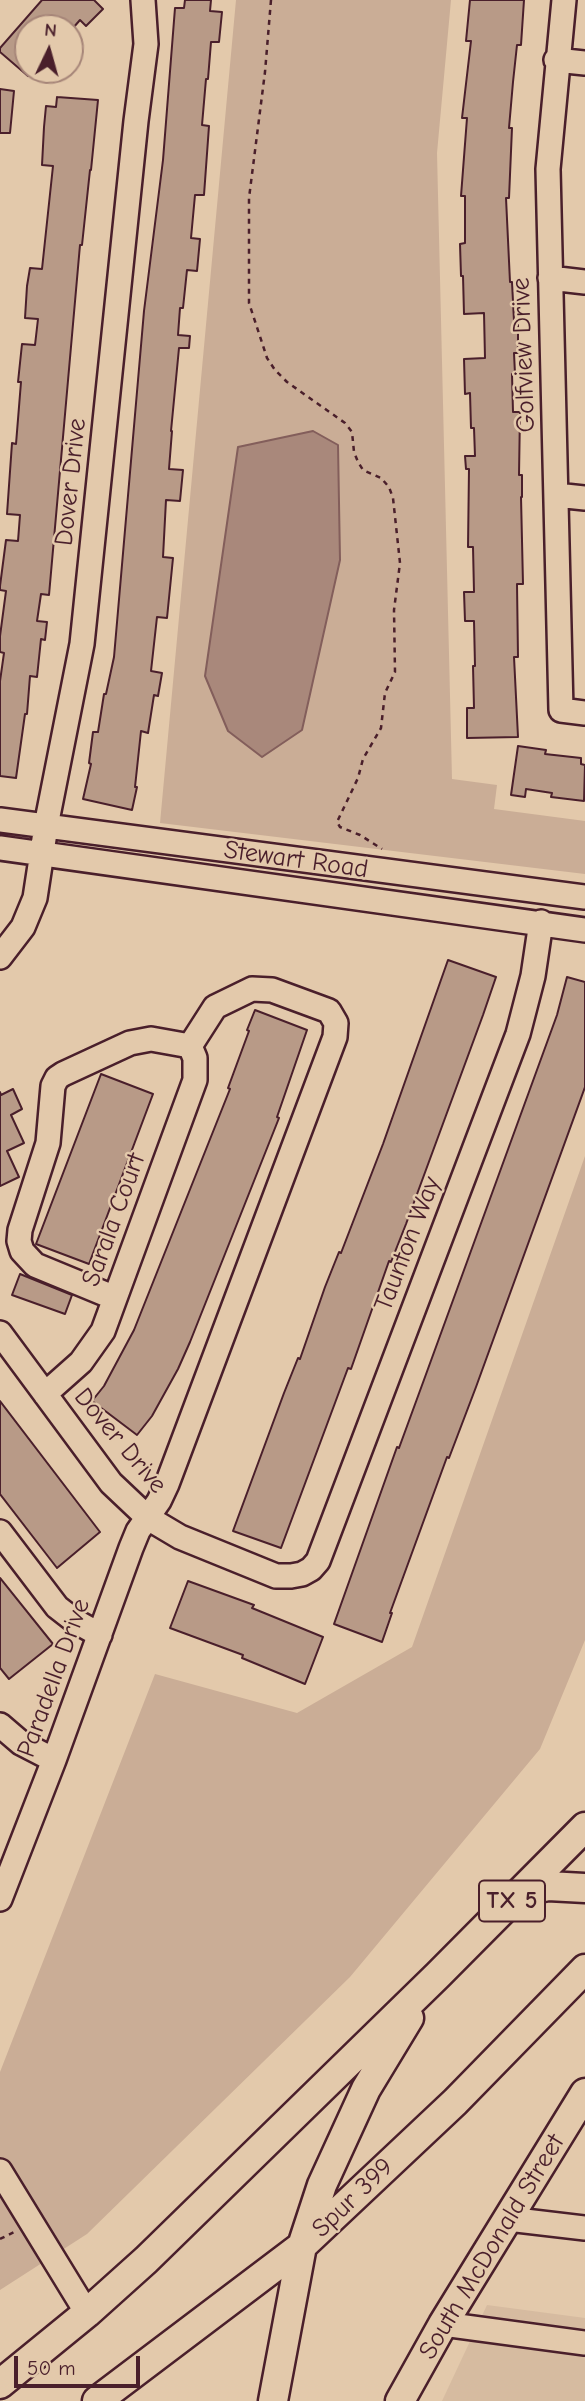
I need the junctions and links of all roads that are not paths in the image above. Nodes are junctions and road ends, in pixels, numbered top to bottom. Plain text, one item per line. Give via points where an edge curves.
1 (144, 0) edge
2 (564, 0) edge
3 (556, 60) junction
4 (585, 63) edge
5 (550, 278) junction
6 (585, 282) edge
7 (556, 495) junction
8 (585, 498) edge
9 (585, 713) edge
10 (0, 820) edge
11 (46, 826) junction
12 (0, 848) edge
13 (43, 854) junction
14 (585, 897) edge
15 (541, 922) junction
16 (585, 930) edge
17 (0, 957) edge
18 (190, 1046) junction
19 (116, 1298) junction
20 (0, 1333) edge
21 (45, 1394) junction
22 (148, 1518) junction
23 (0, 1532) edge
24 (302, 1574) joint
25 (100, 1635) junction
26 (0, 1725) edge
27 (54, 1760) junction
28 (585, 1827) edge
29 (585, 1888) edge
30 (2, 1890) edge
31 (521, 1892) junction
32 (585, 1969) edge
33 (438, 1975) junction
34 (585, 2094) edge
35 (2, 2180) edge
36 (508, 2219) junction
37 (585, 2228) edge
38 (302, 2246) junction
39 (87, 2313) junction
40 (443, 2324) junction
41 (585, 2343) edge
42 (0, 2384) edge
43 (97, 2401) edge
44 (273, 2401) edge
45 (400, 2401) edge

1 - 11 street, Dover Drive via 146,44 82,644
2 - 3 street, Golfview Drive
3 - 4 street
3 - 5 street, Golfview Drive via 548,169
5 - 6 street
5 - 7 street, Golfview Drive
7 - 8 street
7 - 9 street, Golfview Drive via 561,710
10 - 11 street, Stewart Road
11 - 13 street, Dover Drive
11 - 14 street, Stewart Road
12 - 13 street, Stewart Road
13 - 15 street, Stewart Road
13 - 17 street, Dover Drive via 23,928
15 - 16 street, Stewart Road
15 - 24 street, Taunton Way via 533,976 513,1046 318,1561
18 - 19 street, Sarala Court via 195,1080
18 - 19 street via 151,1039 130,1042 63,1073 52,1086 48,1143 20,1230 22,1251 36,1265
18 - 22 street, Paradella Drive via 215,1007 252,989 272,990 329,1012 336,1023 335,1037 167,1484
19 - 21 street, Sarala Court via 97,1342
20 - 21 street, Dover Drive
21 - 22 street, Dover Drive via 111,1483
22 - 24 street, Dover Drive via 180,1537 276,1576
22 - 25 street, Paradella Drive via 131,1548
23 - 25 street via 57,1607
25 - 27 street, Paradella Drive
26 - 27 street via 21,1743
27 - 30 street, Paradella Drive
28 - 31 main road, TX 5
29 - 31 main road via 548,1886
31 - 33 main road, TX 5
32 - 38 main road, Spur 399 via 455,2102
33 - 38 main road, TX 5 via 366,2089 322,2185
33 - 39 main road
34 - 36 main road, South McDonald Street
35 - 39 street
36 - 37 street
36 - 40 main road, South McDonald Street
38 - 43 main road, Spur 399
38 - 44 main road, TX 5
39 - 42 main road
40 - 41 street
40 - 45 main road, South McDonald Street

